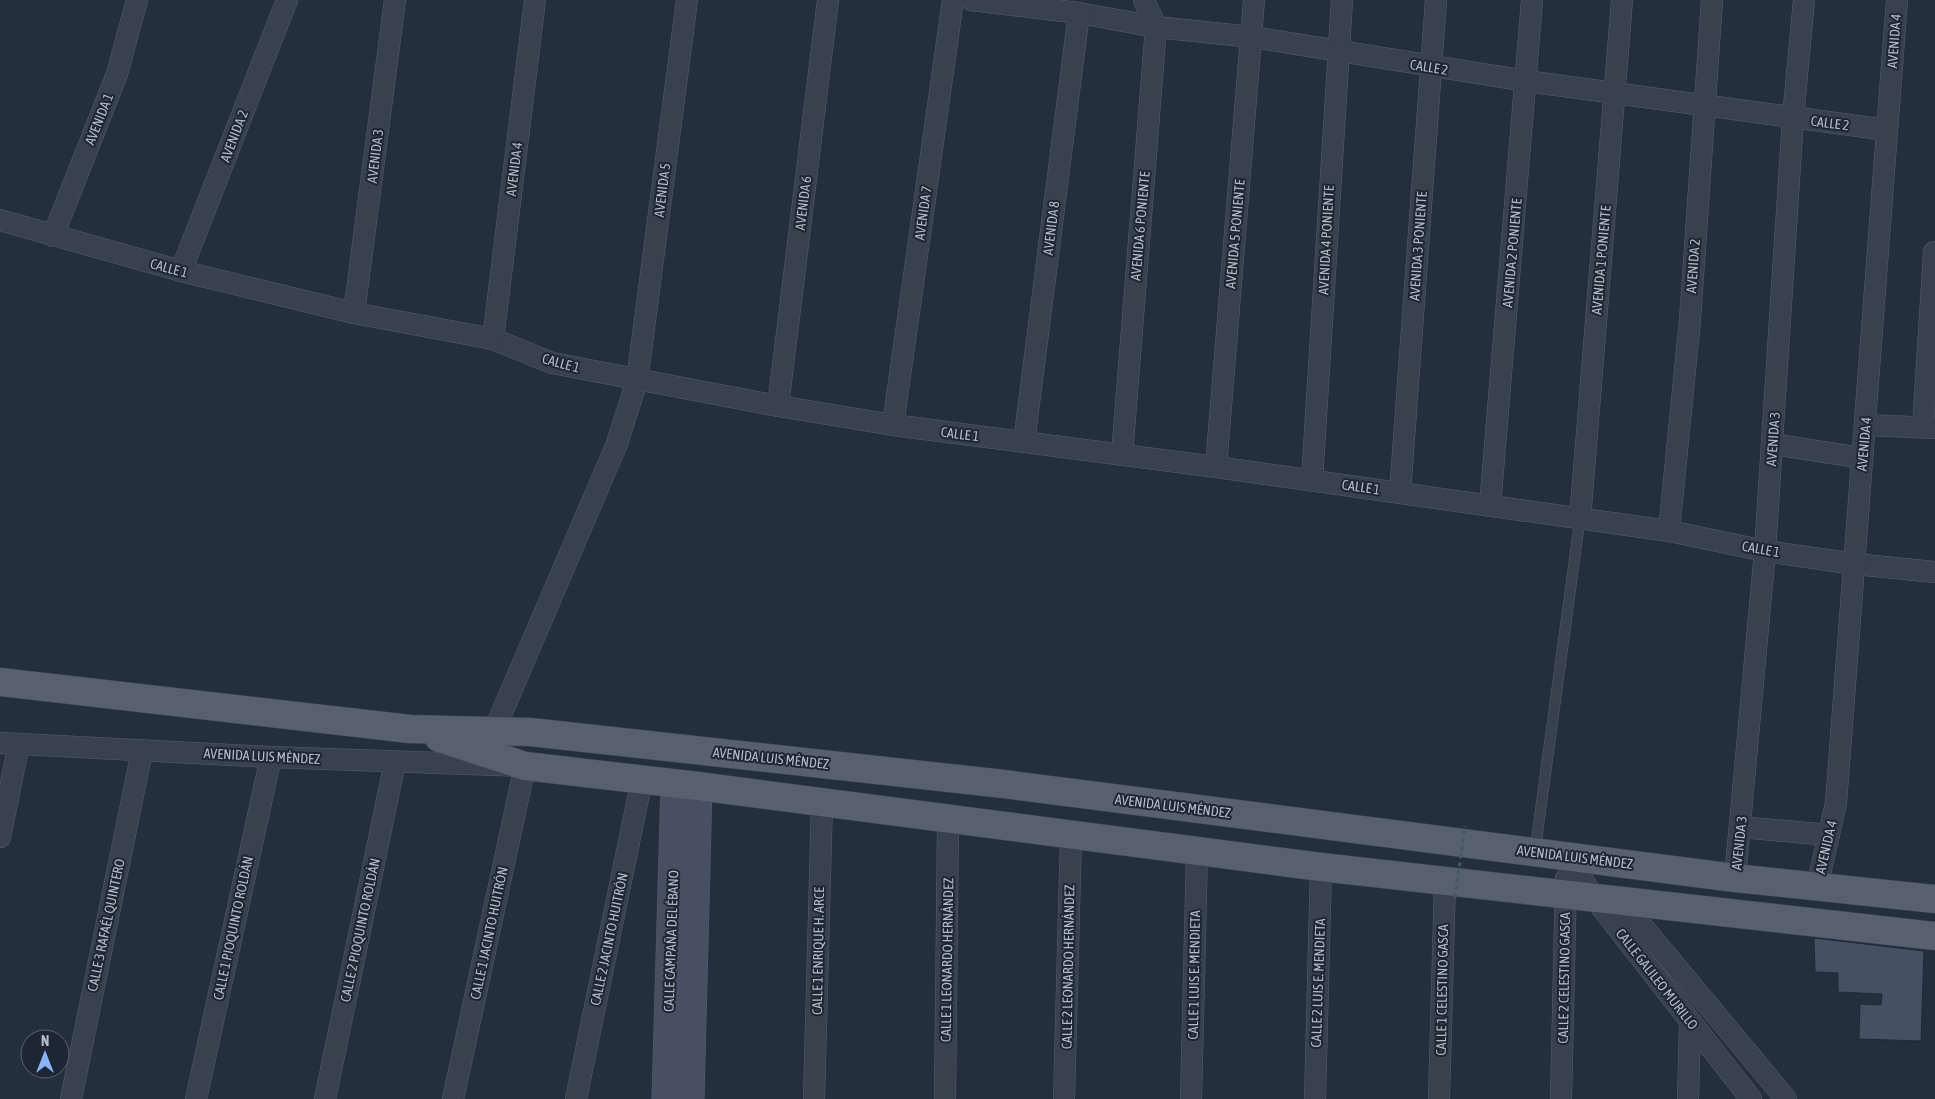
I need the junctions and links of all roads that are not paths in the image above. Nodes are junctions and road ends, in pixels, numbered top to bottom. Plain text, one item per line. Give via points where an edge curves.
1 (137, 0) edge
2 (287, 0) edge
3 (395, 0) edge
4 (535, 0) edge
5 (687, 0) edge
6 (828, 0) edge
7 (953, 0) edge
8 (972, 0) edge
9 (1144, 0) edge
10 (1254, 0) edge
11 (1342, 0) edge
12 (1436, 0) edge
13 (1532, 0) edge
14 (1622, 0) edge
15 (1712, 0) edge
16 (1804, 0) edge
17 (1897, 0) edge
18 (1079, 13) junction
19 (1156, 27) junction
20 (1252, 37) junction
21 (1338, 51) junction
22 (1431, 67) junction
23 (1526, 82) junction
24 (1615, 94) junction
25 (1704, 106) junction
26 (1793, 118) junction
27 (1887, 130) junction
28 (0, 220) edge
29 (53, 236) junction
30 (1934, 252) dead end
31 (181, 271) junction
32 (354, 313) junction
33 (493, 339) junction
34 (637, 381) junction
35 (778, 406) junction
36 (893, 425) junction
37 (1866, 425) junction
38 (1929, 428) edge
39 (1024, 442) junction
40 (1773, 444) junction
41 (1122, 454) junction
42 (1862, 458) junction
43 (1216, 467) junction
44 (1312, 480) junction
45 (1400, 493) junction
46 (1490, 506) junction
47 (1580, 519) junction
48 (1668, 531) junction
49 (1765, 551) junction
50 (1855, 564) junction
51 (1935, 572) edge
52 (0, 682) edge
53 (410, 729) junction
54 (494, 731) junction
55 (10, 744) edge
56 (142, 751) junction
57 (271, 757) junction
58 (395, 762) junction
59 (525, 766) junction
60 (642, 779) junction
61 (686, 785) junction
62 (822, 802) junction
63 (948, 820) junction
64 (1740, 827) junction
65 (1071, 835) junction
66 (1829, 835) junction
67 (0, 837) edge
68 (1197, 852) junction
69 (1535, 852) junction
70 (1566, 856) junction
71 (1321, 868) junction
72 (1735, 878) junction
73 (1817, 887) junction
74 (1450, 890) junction
75 (1566, 895) junction
76 (1595, 899) junction
77 (1935, 899) edge
78 (1623, 903) junction
79 (1935, 936) edge
80 (1690, 1021) junction
81 (71, 1099) edge
82 (196, 1099) edge
83 (325, 1099) edge
84 (453, 1099) edge
85 (576, 1099) edge
86 (666, 1099) edge
87 (690, 1099) edge
88 (814, 1099) edge
89 (945, 1099) edge
90 (1064, 1099) edge
91 (1191, 1099) edge
92 (1315, 1099) edge
93 (1439, 1099) edge
94 (1561, 1099) edge
95 (1688, 1099) edge
96 (1751, 1099) edge
97 (1786, 1099) edge

1 - 29 street, AVENIDA 1 via 117,74
2 - 31 street, AVENIDA 2
3 - 32 street, AVENIDA 3
4 - 33 street, AVENIDA 4
5 - 34 street, AVENIDA 5
6 - 35 street, AVENIDA 6
7 - 36 street, AVENIDA 7
8 - 18 street, CALLE 2
9 - 19 street, AVENIDA 6 PONIENTE
10 - 20 street, AVENIDA 5 PONIENTE
11 - 21 street, AVENIDA 4 PONIENTE
12 - 22 street, AVENIDA 3 PONIENTE
13 - 23 street, AVENIDA 2 PONIENTE
14 - 24 street, AVENIDA 1 PONIENTE
15 - 25 street, AVENIDA 2
16 - 26 street, AVENIDA 3
17 - 27 street, AVENIDA 4
18 - 19 street, CALLE 2
18 - 39 street, AVENIDA 8
19 - 20 street, CALLE 2
19 - 41 street, AVENIDA 6 PONIENTE
20 - 21 street, CALLE 2
20 - 43 street, AVENIDA 5 PONIENTE
21 - 22 street, CALLE 2
21 - 44 street, AVENIDA 4 PONIENTE
22 - 23 street, CALLE 2
22 - 45 street, AVENIDA 3 PONIENTE
23 - 24 street, CALLE 2
23 - 46 street, AVENIDA 2 PONIENTE
24 - 25 street, CALLE 2
24 - 47 street, AVENIDA 1 PONIENTE
25 - 26 street, CALLE 2
25 - 48 street, AVENIDA 2 via 1690,320
26 - 27 street, CALLE 2
26 - 40 street, AVENIDA 3
27 - 37 street, AVENIDA 4
28 - 29 street, CALLE 1
29 - 31 street, CALLE 1
30 - 38 street
31 - 32 street, CALLE 1
32 - 33 street, CALLE 1
33 - 34 street, CALLE 1 via 552,363
34 - 35 street, CALLE 1
34 - 54 street, AVENIDA 5 via 616,446
35 - 36 street, CALLE 1
36 - 39 street, CALLE 1
37 - 38 street
37 - 42 street, AVENIDA 4
39 - 41 street, CALLE 1
40 - 42 street
40 - 49 street, AVENIDA 3
41 - 43 street, CALLE 1
42 - 50 street, AVENIDA 4
43 - 44 street, CALLE 1
44 - 45 street, CALLE 1
45 - 46 street, CALLE 1
46 - 47 street, CALLE 1
47 - 48 street, CALLE 1
47 - 69 lane
48 - 49 street, CALLE 1
49 - 50 street, CALLE 1
49 - 64 street, AVENIDA 3
50 - 51 street, CALLE 1
50 - 66 street, AVENIDA 4 via 1836,803
52 - 53 main road, AVENIDA LUIS MÉNDEZ
53 - 54 main road, AVENIDA LUIS MÉNDEZ
53 - 59 main road, AVENIDA LUIS MÉNDEZ
54 - 69 main road, AVENIDA LUIS MÉNDEZ via 540,733 1004,784
55 - 56 street, AVENIDA LUIS MÉNDEZ
55 - 67 street
56 - 57 street, AVENIDA LUIS MÉNDEZ
56 - 81 street, CALLE 3 RAFAÉL QUINTERO
57 - 58 street, AVENIDA LUIS MÉNDEZ
57 - 82 street, CALLE 1 PIOQUINTO ROLDÁN
58 - 59 street, AVENIDA LUIS MÉNDEZ
58 - 83 street, CALLE 2 PIOQUINTO ROLDÁN
59 - 60 main road, AVENIDA LUIS MÉNDEZ
59 - 84 street, CALLE 1 JACINTO HUITRÓN
60 - 61 main road, AVENIDA LUIS MÉNDEZ
60 - 85 street, CALLE 2 JACINTO HUITRÓN
61 - 62 main road, AVENIDA LUIS MÉNDEZ
61 - 86 street, CALLE CAMPAÑA DEL ÉBANO
61 - 87 street, CALLE CAMPAÑA DEL ÉBANO
62 - 63 main road, AVENIDA LUIS MÉNDEZ
62 - 88 street, CALLE 1 ENRIQUE H. ARCE
63 - 65 main road, AVENIDA LUIS MÉNDEZ
63 - 89 street, CALLE 1 LEONARDO HERNÁNDEZ
64 - 66 street
64 - 72 street, AVENIDA 3
65 - 68 main road, AVENIDA LUIS MÉNDEZ
65 - 90 street, CALLE 2 LEONARDO HERNÁNDEZ
66 - 73 street, AVENIDA 4
68 - 71 main road, AVENIDA LUIS MÉNDEZ
68 - 91 street, CALLE 1 LUIS E. MENDIETA
69 - 70 main road, AVENIDA LUIS MÉNDEZ
70 - 72 main road, AVENIDA LUIS MÉNDEZ
70 - 75 street, CALLE 2 CELESTINO GASCA
70 - 76 street, CALLE GALILEO MURILLO
71 - 74 main road, AVENIDA LUIS MÉNDEZ
71 - 92 street, CALLE 2 LUIS E. MENDIETA
72 - 73 main road, AVENIDA LUIS MÉNDEZ
73 - 77 main road, AVENIDA LUIS MÉNDEZ
74 - 75 main road, AVENIDA LUIS MÉNDEZ
74 - 93 street, CALLE 1 CELESTINO GASCA
75 - 76 main road, AVENIDA LUIS MÉNDEZ
75 - 94 street, CALLE 2 CELESTINO GASCA
76 - 78 main road, AVENIDA LUIS MÉNDEZ
76 - 80 street, CALLE GALILEO MURILLO
78 - 79 main road, AVENIDA LUIS MÉNDEZ
78 - 97 street, CALLE GALILEO MURILLO
80 - 95 street
80 - 96 street, CALLE GALILEO MURILLO

